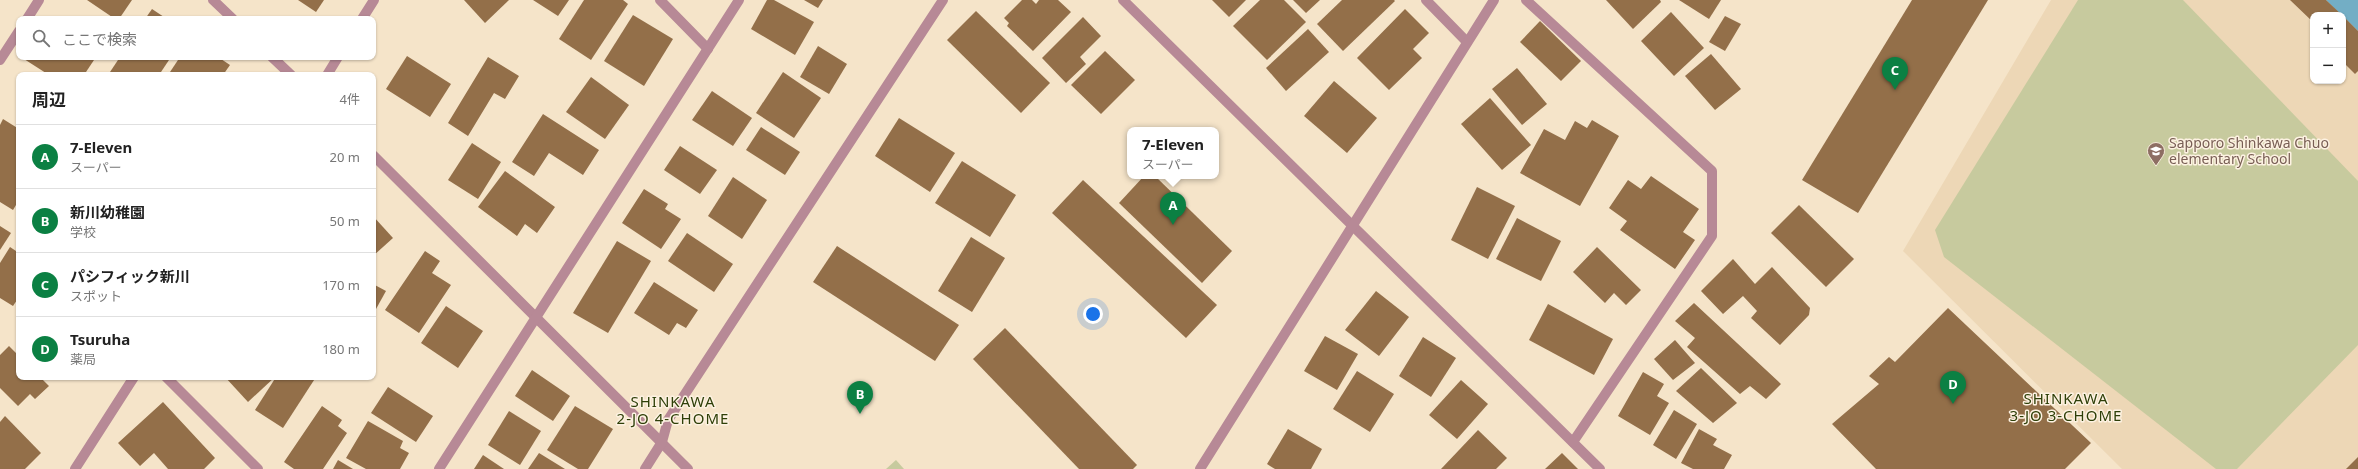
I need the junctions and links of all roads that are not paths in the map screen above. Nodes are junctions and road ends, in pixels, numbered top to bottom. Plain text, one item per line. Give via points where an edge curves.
1 (39, 0) edge
2 (213, 0) edge
3 (374, 0) edge
4 (660, 0) edge
5 (739, 0) edge
6 (943, 0) edge
7 (1123, 0) edge
8 (1426, 0) edge
9 (1494, 0) edge
10 (1526, 0) edge
11 (29, 16) edge
12 (229, 16) edge
13 (364, 16) edge
14 (16, 36) edge
15 (1467, 42) junction
16 (708, 49) junction
17 (0, 60) edge
18 (275, 60) edge
19 (336, 60) edge
20 (288, 72) edge
21 (329, 72) edge
22 (376, 159) edge
23 (1352, 225) junction
24 (535, 317) junction
25 (132, 380) edge
26 (169, 380) edge
27 (662, 442) junction
28 (1573, 442) junction
29 (75, 469) edge
30 (258, 469) edge
31 (439, 469) edge
32 (645, 469) edge
33 (688, 469) edge
34 (1200, 469) edge
35 (1600, 469) edge

1 - 11 street
2 - 12 street
3 - 13 street
4 - 16 street
5 - 16 street
6 - 27 street via 668,420
7 - 23 street
8 - 15 street
9 - 15 street
10 - 28 street via 1712,172 1712,236
14 - 17 street
15 - 23 street
16 - 24 street
18 - 20 street
19 - 21 street
22 - 24 street
23 - 28 street
23 - 34 street
24 - 27 street
24 - 31 street
25 - 29 street
26 - 30 street
27 - 32 street
27 - 33 street
28 - 35 street

